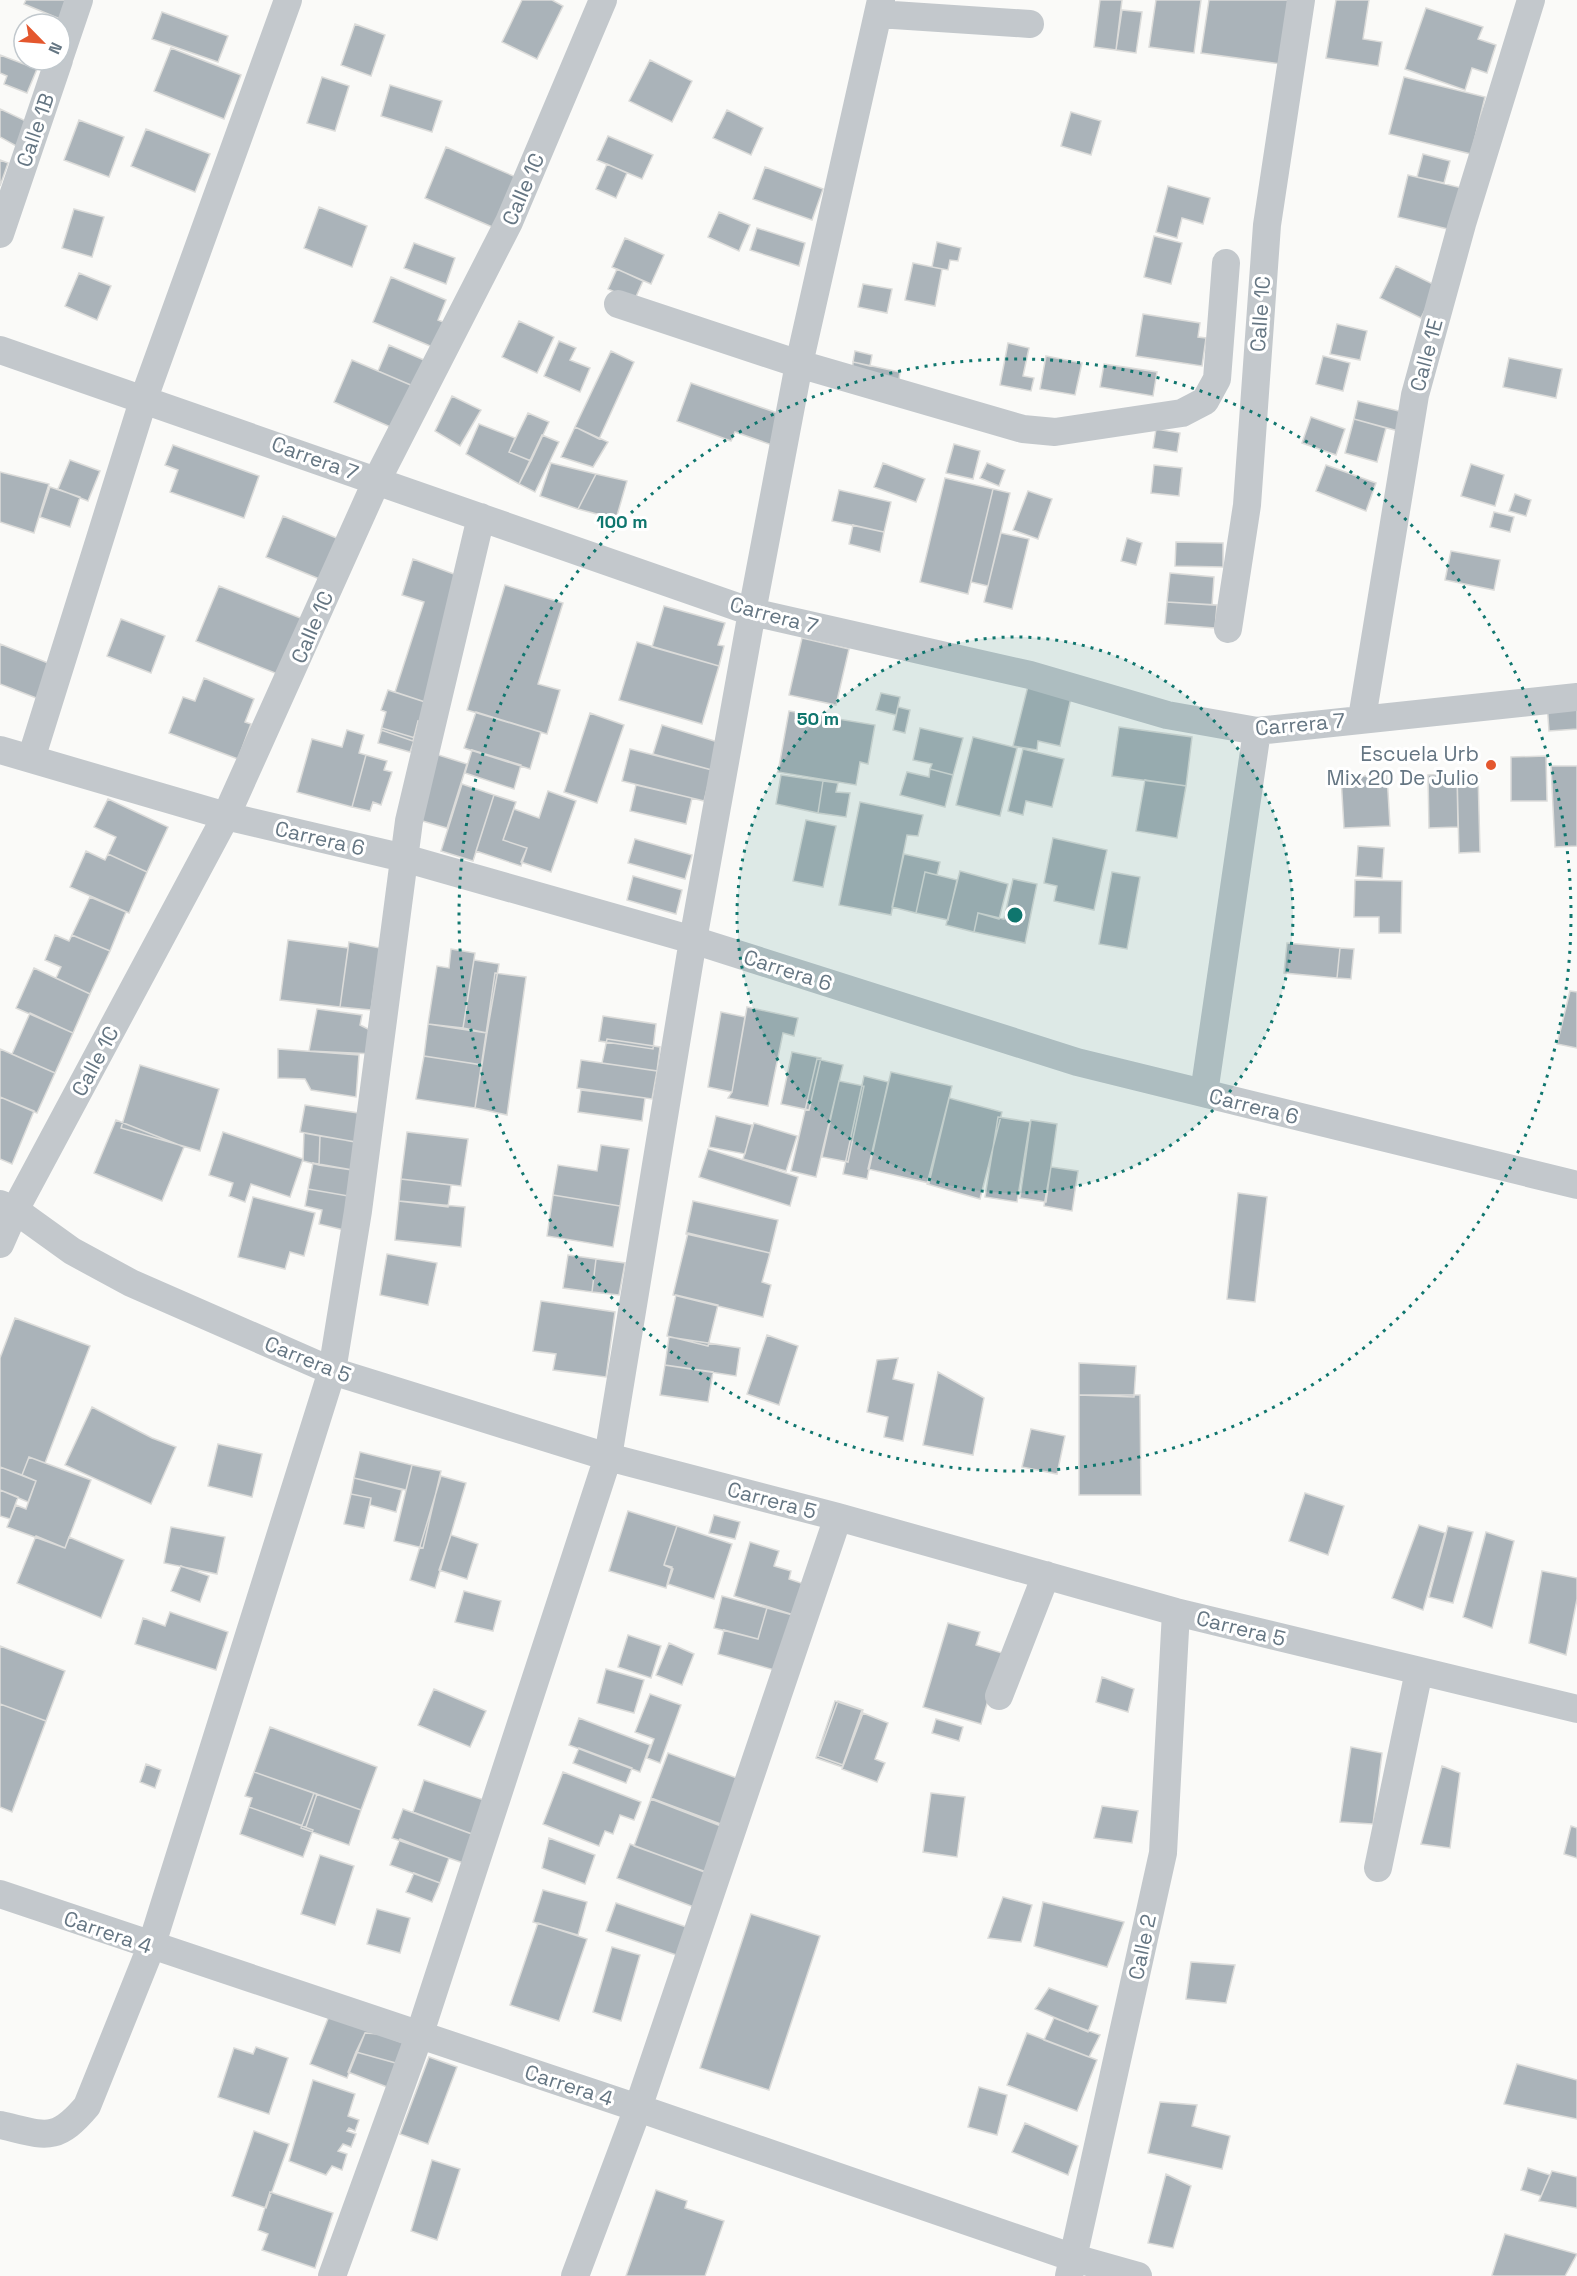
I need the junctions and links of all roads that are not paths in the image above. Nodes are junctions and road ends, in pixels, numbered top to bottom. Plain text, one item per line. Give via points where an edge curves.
1 (79, 0) edge
2 (288, 0) edge
3 (603, 0) edge
4 (1301, 0) edge
5 (1531, 0) edge
6 (879, 7) edge
7 (72, 20) edge
8 (1030, 24) dead end
9 (54, 72) edge
10 (0, 234) edge
11 (1226, 262) dead end
12 (618, 304) dead end
13 (0, 350) edge
14 (798, 364) junction
15 (144, 398) junction
16 (377, 480) junction
17 (481, 517) junction
18 (752, 612) junction
19 (1228, 629) dead end
20 (1577, 697) edge
21 (1362, 718) junction
22 (1257, 731) junction
23 (0, 750) edge
24 (31, 759) junction
25 (226, 816) junction
26 (404, 858) junction
27 (693, 940) junction
28 (1204, 1093) junction
29 (1577, 1185) edge
30 (7, 1207) edge
31 (0, 1244) edge
32 (332, 1371) junction
33 (608, 1458) junction
34 (838, 1517) junction
35 (1046, 1575) junction
36 (1187, 1615) junction
37 (1419, 1671) junction
38 (999, 1696) dead end
39 (1577, 1709) edge
40 (1378, 1868) dead end
41 (0, 1894) edge
42 (151, 1947) junction
43 (419, 2036) junction
44 (638, 2108) junction
45 (0, 2125) edge
46 (1071, 2267) edge
47 (332, 2276) edge
48 (575, 2276) edge
49 (1138, 2276) edge

1 - 7 street, Calle 1B
2 - 15 street
3 - 16 street, Calle 1C via 509,222
4 - 19 street, Calle 1C via 1267,225 1247,505
5 - 21 street, Calle 1E via 1462,224 1415,395
6 - 8 street
6 - 14 street
9 - 10 street, Calle 1B
11 - 14 street via 1217,379 1204,401 1182,413 1055,432 1023,429
12 - 14 street
13 - 15 street, Carrera 7
14 - 18 street
15 - 16 street, Carrera 7
15 - 24 street
16 - 17 street, Carrera 7
16 - 25 street, Calle 1C
17 - 18 street, Carrera 7
17 - 26 street via 412,807
18 - 22 street, Carrera 7 via 1030,675 1167,715
18 - 27 street
20 - 21 street, Carrera 7
21 - 22 street, Carrera 7
22 - 28 street
23 - 24 street, Carrera 6
24 - 25 street, Carrera 6
25 - 26 street, Carrera 6
25 - 30 street, Calle 1C
26 - 27 street, Carrera 6
26 - 32 street via 360,1199
27 - 28 street, Carrera 6 via 1090,1065
27 - 33 street
28 - 29 street, Carrera 6
30 - 31 street, Calle 1C
30 - 32 street, Carrera 5 via 72,1251 130,1283
32 - 33 street, Carrera 5
32 - 42 street
33 - 34 street, Carrera 5
33 - 43 street
34 - 35 street, Carrera 5
34 - 44 street
35 - 36 street, Carrera 5
35 - 38 street
36 - 37 street, Carrera 5
36 - 46 street, Calle 2 via 1163,1853
37 - 39 street, Carrera 5
37 - 40 street
41 - 42 street, Carrera 4
42 - 43 street, Carrera 4
42 - 45 street via 87,2106 69,2127 48,2135
43 - 44 street, Carrera 4
43 - 47 street
44 - 46 street, Carrera 4
44 - 48 street
46 - 49 street, Carrera 4

